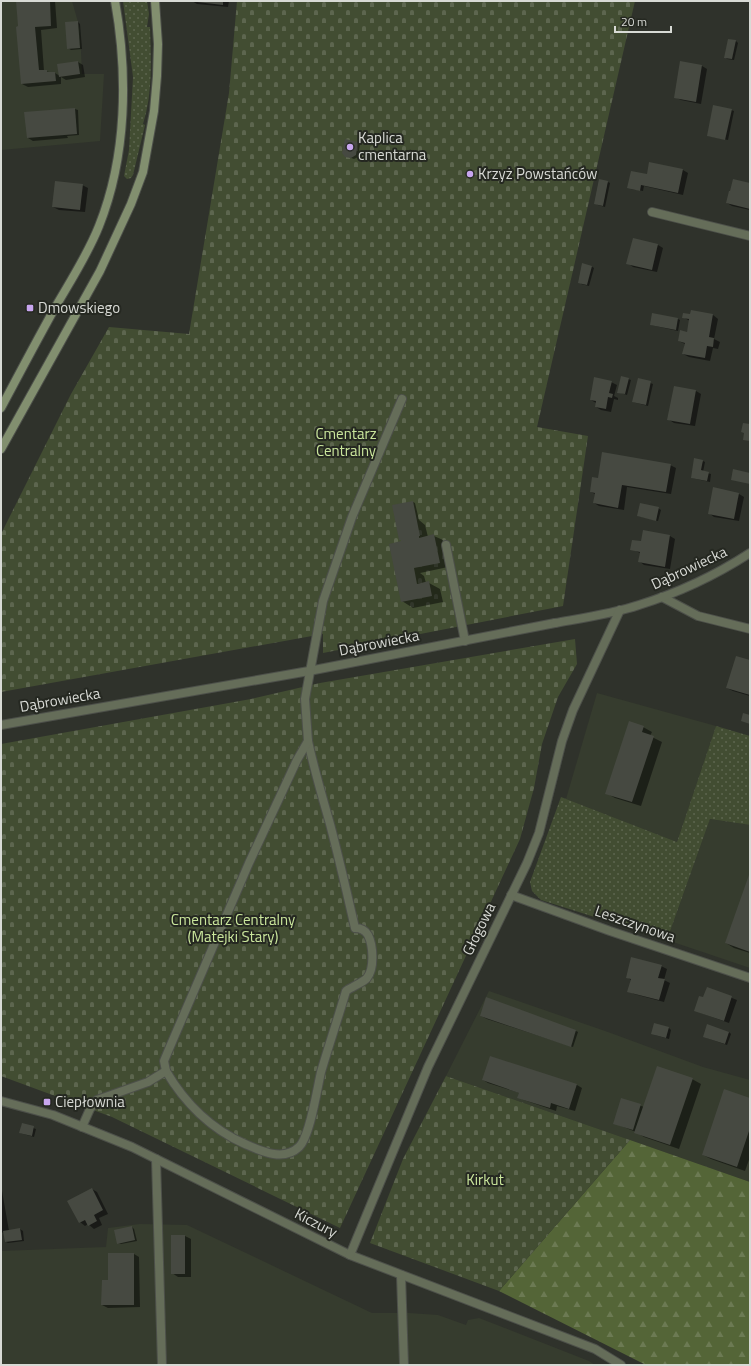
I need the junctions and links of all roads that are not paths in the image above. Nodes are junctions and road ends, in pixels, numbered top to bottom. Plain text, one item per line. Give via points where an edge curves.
1 (115, 1) edge
2 (154, 1) edge
3 (652, 212) dead end
4 (750, 236) edge
5 (402, 399) dead end
6 (1, 408) edge
7 (1, 449) edge
8 (446, 545) dead end
9 (750, 553) edge
10 (662, 597) junction
11 (620, 610) junction
12 (750, 629) edge
13 (465, 641) junction
14 (310, 671) junction
15 (1, 725) edge
16 (308, 741) junction
17 (511, 895) junction
18 (750, 978) edge
19 (166, 1071) junction
20 (1, 1101) edge
21 (82, 1127) junction
22 (156, 1159) junction
23 (350, 1255) junction
24 (401, 1275) junction
25 (162, 1365) edge
26 (404, 1365) edge
27 (621, 1365) edge

1 - 6 main road via 122,88 121,134 114,181 99,226
2 - 7 main road via 158,44 157,76 154,111 143,172 100,271
3 - 4 street
5 - 14 street via 352,517 323,600
8 - 13 street
9 - 10 street, Dąbrowiecka via 693,584
10 - 11 street, Dąbrowiecka
10 - 12 street via 698,616
11 - 13 street, Dąbrowiecka
11 - 17 street, Głogowa via 573,710 562,741 539,833
13 - 14 street, Dąbrowiecka
14 - 15 street, Dąbrowiecka
14 - 16 street via 305,699
16 - 19 street via 249,863 172,1041 164,1061
16 - 19 street via 355,928 360,928 368,935 372,964 367,978 346,991 321,1072 304,1141 293,1151 278,1154 268,1153 241,1142 217,1128 199,1113 183,1097
17 - 18 street, Leszczynowa
17 - 23 street, Głogowa via 428,1067
19 - 21 street via 148,1082 97,1100
20 - 21 street, Kiczury via 52,1115
21 - 22 street, Kiczury
22 - 23 street, Kiczury
22 - 25 street
23 - 24 street, Kiczury
24 - 26 street
24 - 27 street, Kiczury via 595,1348

